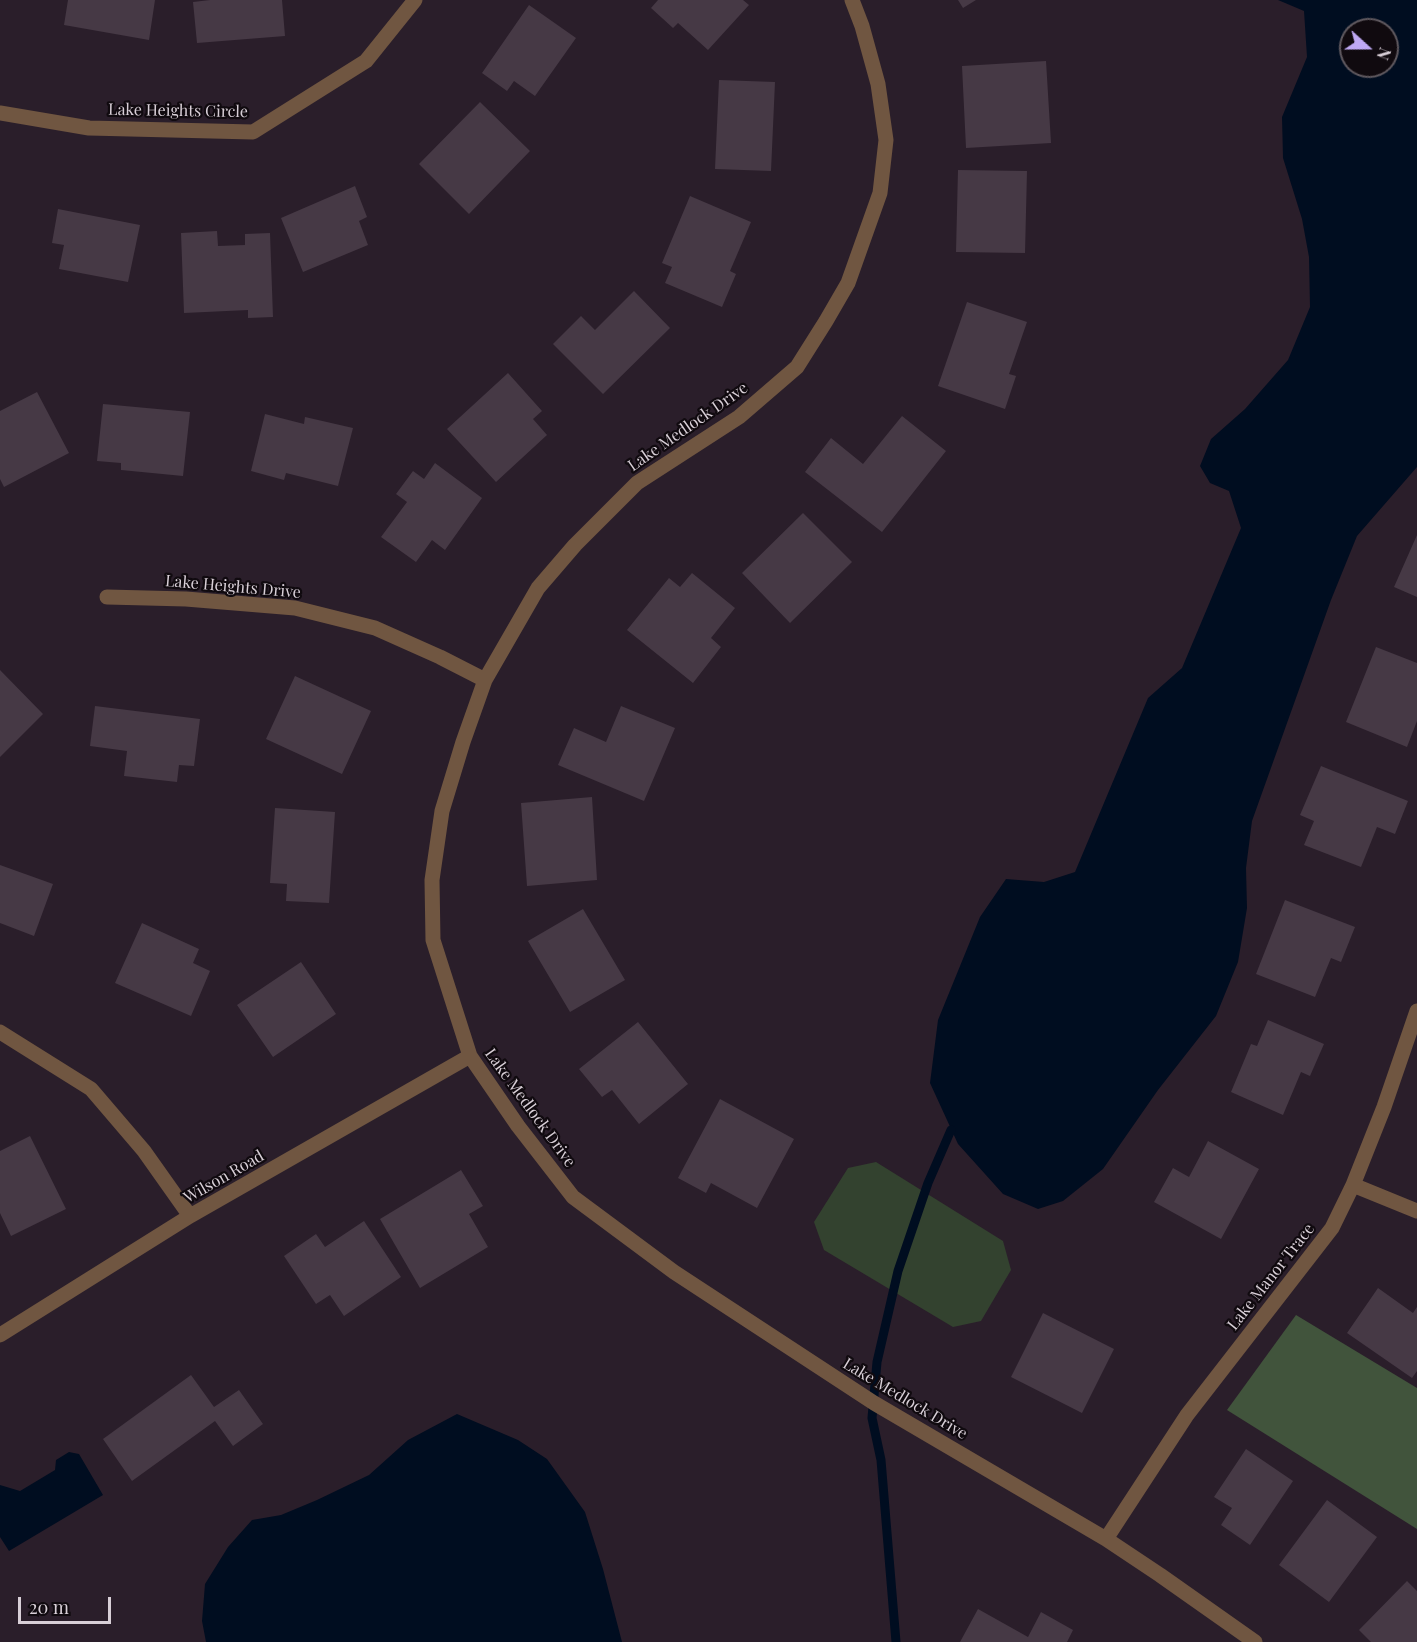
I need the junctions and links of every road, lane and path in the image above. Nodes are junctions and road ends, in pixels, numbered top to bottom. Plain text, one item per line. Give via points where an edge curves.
1 (415, 0) edge
2 (852, 0) edge
3 (0, 113) edge
4 (107, 597) dead end
5 (485, 680) junction
6 (1417, 1011) edge
7 (0, 1032) edge
8 (470, 1056) junction
9 (1353, 1185) junction
10 (1417, 1210) edge
11 (190, 1216) junction
12 (0, 1335) edge
13 (1106, 1539) junction
14 (1255, 1642) edge

1 - 3 street, Lake Heights Circle via 366,61 253,132 90,128
2 - 5 street, Lake Medlock Drive via 878,84 886,140 880,193 848,283 797,367 739,417 637,483 575,545 538,588
4 - 5 street, Lake Heights Drive via 295,608 375,628
5 - 8 street, Lake Medlock Drive via 442,811 432,880 433,939
6 - 9 street, Lake Manor Trace
7 - 11 street via 91,1089 144,1151
8 - 11 street, Wilson Road
8 - 13 street, Lake Medlock Drive via 573,1197 674,1272 874,1403
9 - 10 street
9 - 13 street, Lake Manor Trace via 1332,1228 1187,1415
11 - 12 street, Wilson Road
13 - 14 street, Lake Medlock Drive

